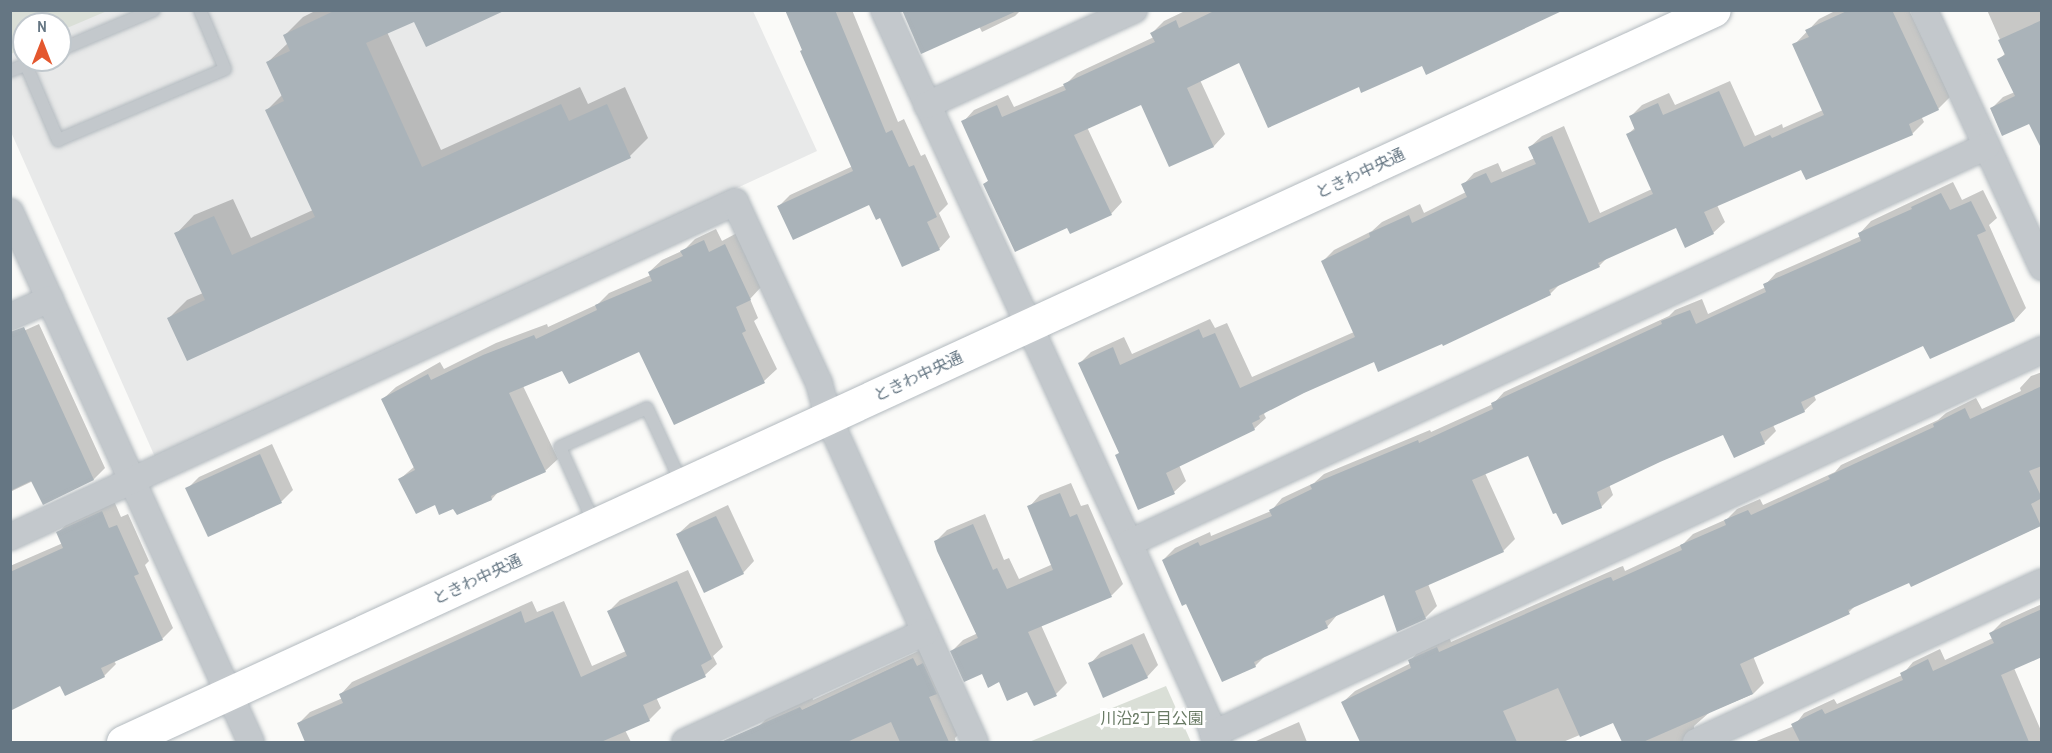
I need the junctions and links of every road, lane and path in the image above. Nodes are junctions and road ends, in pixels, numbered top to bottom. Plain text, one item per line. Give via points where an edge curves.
1 (154, 10) edge
2 (200, 10) edge
3 (884, 10) edge
4 (1134, 10) edge
5 (1714, 10) edge
6 (1924, 10) edge
7 (72, 45) edge
8 (35, 72) edge
9 (927, 105) junction
10 (1987, 146) junction
11 (10, 212) edge
12 (2042, 267) edge
13 (50, 299) junction
14 (10, 317) edge
15 (1029, 324) junction
16 (2042, 350) edge
17 (828, 417) junction
18 (133, 481) junction
19 (682, 484) junction
20 (594, 525) junction
21 (10, 537) edge
22 (1129, 543) junction
23 (2042, 582) edge
24 (925, 632) junction
25 (229, 695) junction
26 (1215, 738) edge
27 (123, 742) edge
28 (251, 742) edge
29 (685, 742) edge
30 (975, 742) edge
31 (1696, 742) edge

1 - 7 lane
2 - 8 lane via 225,69 58,140
3 - 9 street
4 - 9 street
5 - 15 street, ときわ中央通
6 - 10 street
9 - 15 street
10 - 12 street
10 - 22 street
11 - 13 street
13 - 14 street
13 - 18 street
15 - 17 street, ときわ中央通
15 - 22 street
16 - 26 street
17 - 18 street via 819,383 735,202
17 - 19 street, ときわ中央通
17 - 24 street
18 - 21 street
18 - 25 street
19 - 20 street, ときわ中央通
19 - 20 lane via 647,408 560,447
20 - 25 street, ときわ中央通
22 - 26 street
23 - 31 street
24 - 29 street
24 - 30 street
25 - 27 street, ときわ中央通
25 - 28 street

